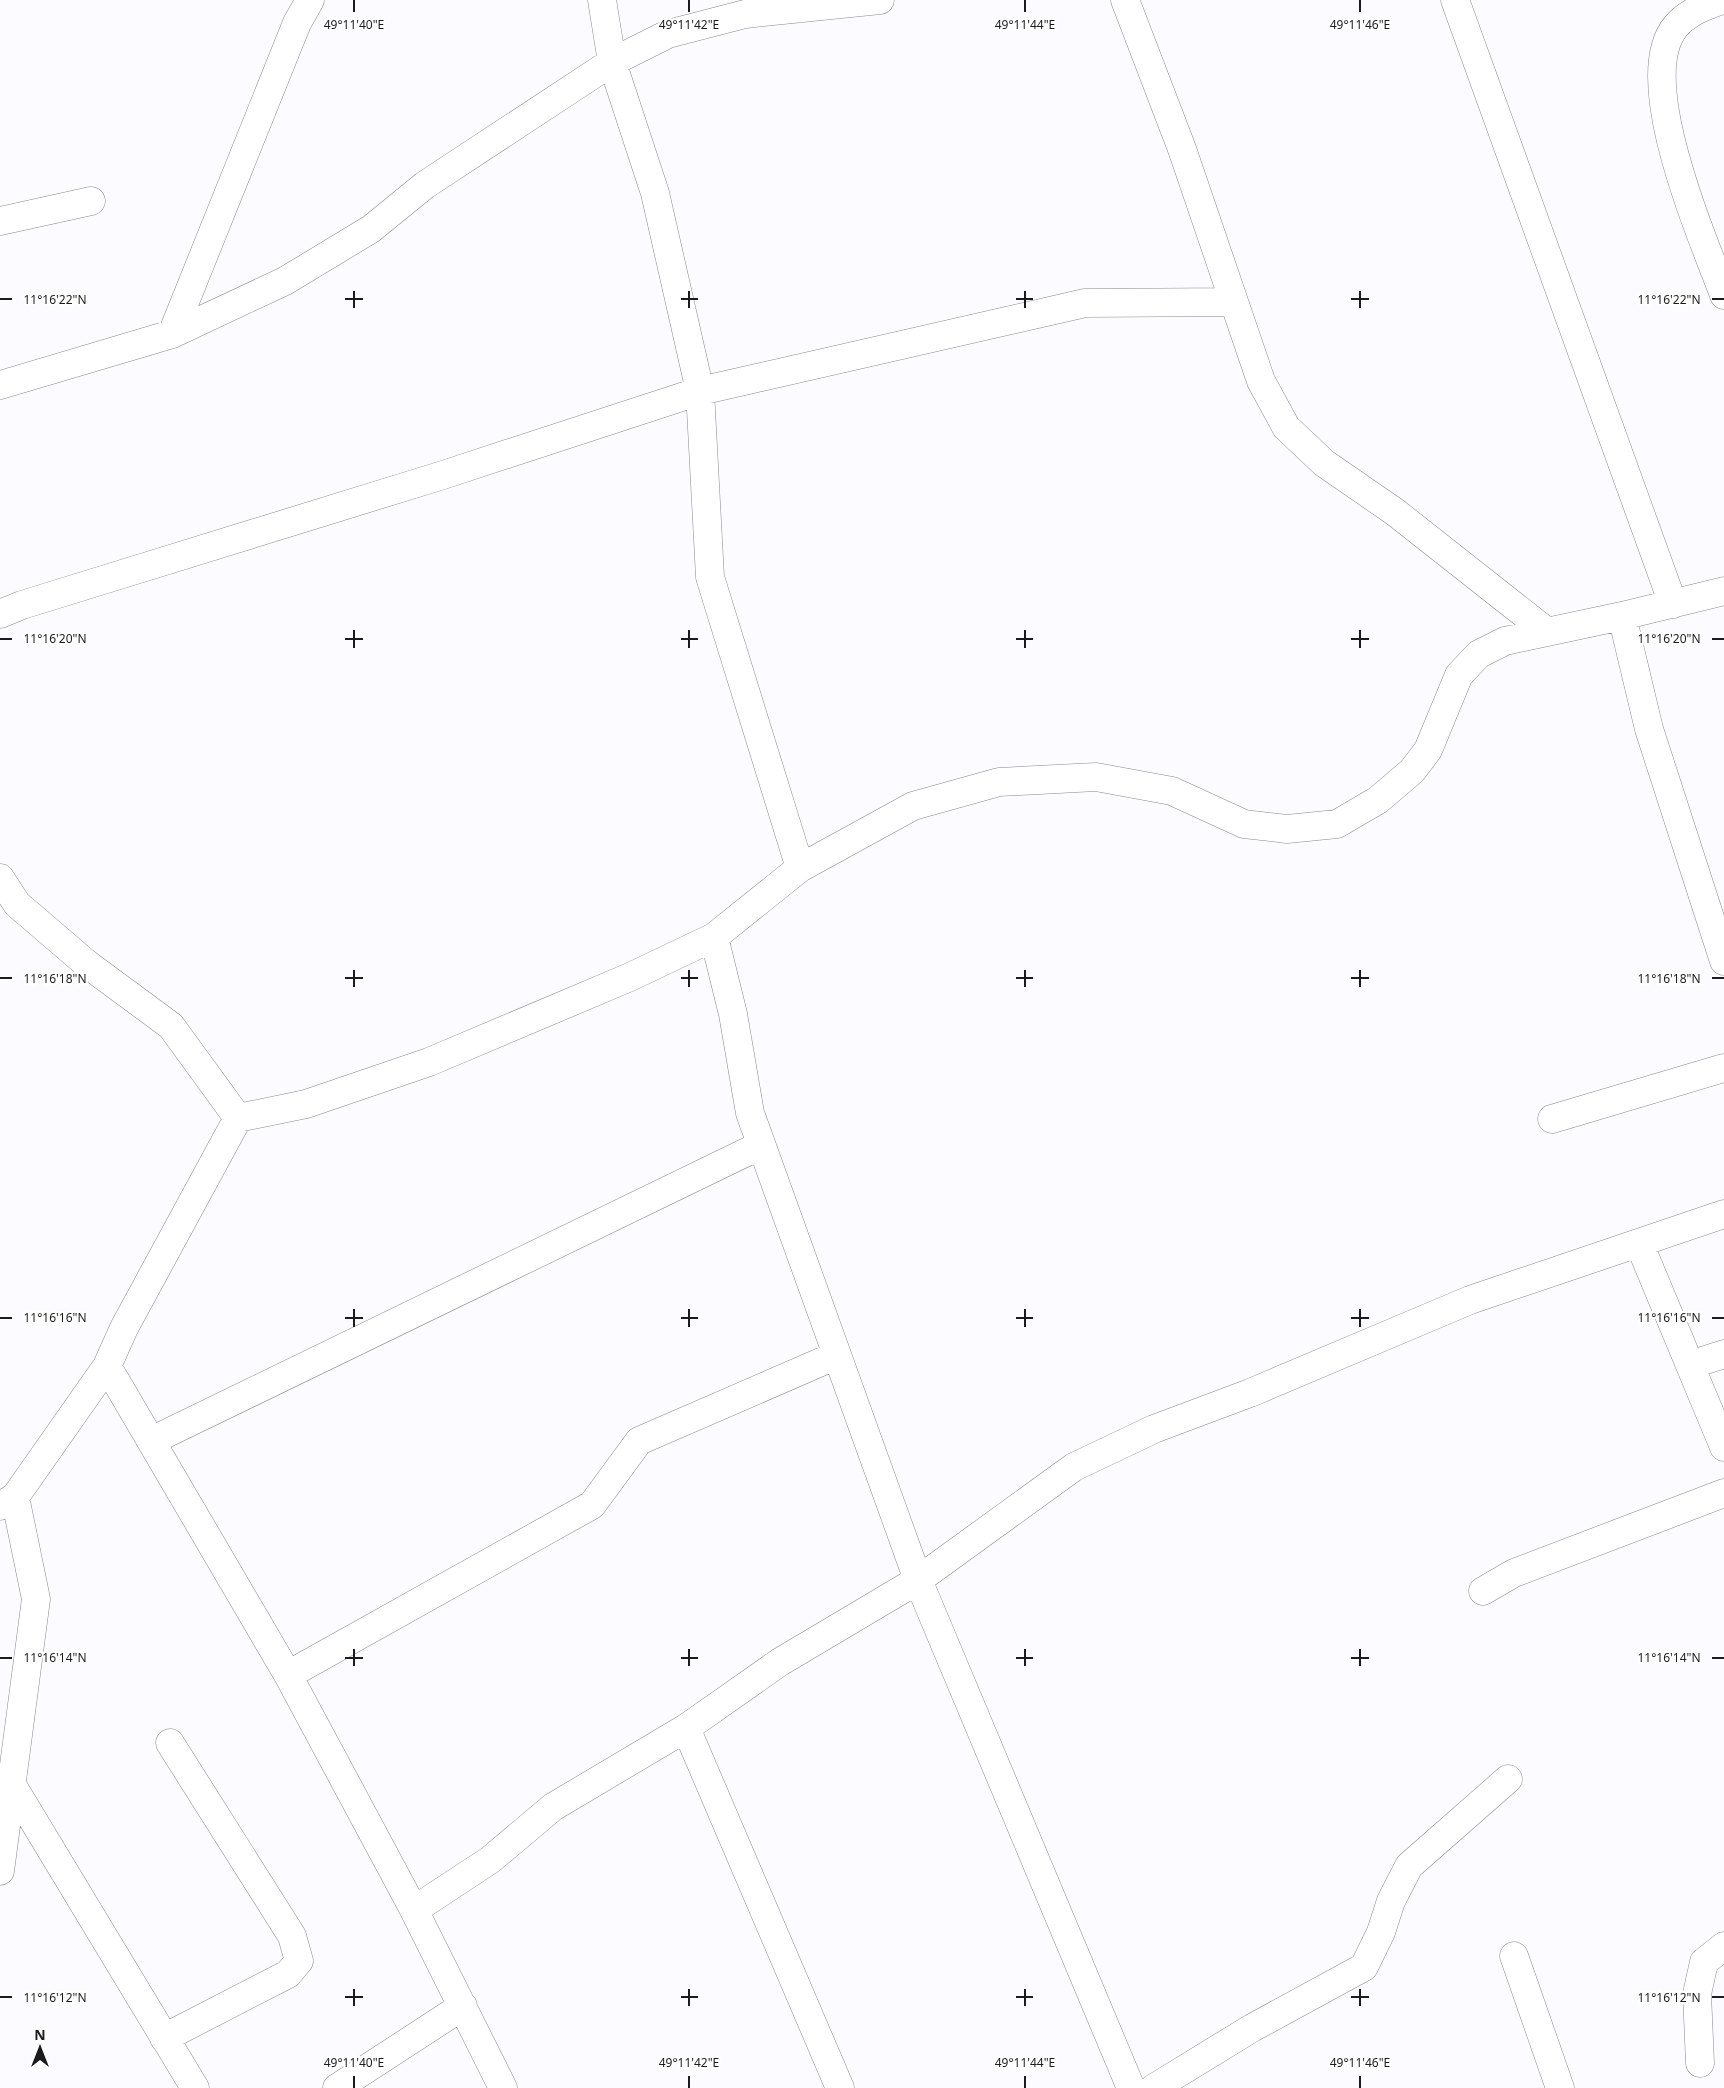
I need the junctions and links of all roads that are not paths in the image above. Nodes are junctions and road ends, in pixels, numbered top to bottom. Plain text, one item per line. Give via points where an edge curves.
1 (310, 0) edge
2 (602, 0) edge
3 (880, 0) edge
4 (1126, 0) edge
5 (1455, 0) edge
6 (1722, 0) edge
7 (1688, 6) edge
8 (612, 62) junction
9 (92, 201) dead end
10 (0, 221) edge
11 (1724, 294) edge
12 (1234, 302) junction
13 (172, 334) junction
14 (0, 385) edge
15 (700, 392) junction
16 (1724, 591) edge
17 (1673, 604) junction
18 (0, 614) edge
19 (1622, 616) junction
20 (1546, 631) junction
21 (800, 868) junction
22 (0, 878) edge
23 (714, 937) junction
24 (1724, 961) edge
25 (1724, 1068) edge
26 (238, 1118) junction
27 (1552, 1120) dead end
28 (761, 1144) junction
29 (1724, 1214) edge
30 (1639, 1243) junction
31 (1724, 1354) edge
32 (837, 1355) junction
33 (1690, 1365) junction
34 (107, 1366) junction
35 (151, 1441) junction
36 (1724, 1447) edge
37 (1724, 1493) edge
38 (8, 1502) edge
39 (918, 1580) junction
40 (1484, 1591) dead end
41 (288, 1674) junction
42 (686, 1728) junction
43 (170, 1743) dead end
44 (1508, 1779) dead end
45 (12, 1785) junction
46 (0, 1871) edge
47 (414, 1910) junction
48 (1724, 1946) edge
49 (1514, 1956) dead end
50 (462, 2006) junction
51 (164, 2038) junction
52 (1700, 2063) dead end
53 (195, 2088) edge
54 (337, 2088) edge
55 (503, 2088) edge
56 (840, 2088) edge
57 (1131, 2088) edge
58 (1154, 2088) edge
59 (1560, 2088) edge

1 - 13 street via 297,24
2 - 8 street
3 - 8 street via 745,14 668,34
4 - 12 street via 1182,149
5 - 17 street
6 - 7 street
7 - 11 street via 1664,53 1662,79 1666,121 1682,181
8 - 13 street via 424,185 372,229 285,281
8 - 15 street via 655,193
9 - 10 street
12 - 15 street via 1085,303
12 - 20 street via 1261,381 1286,427 1324,463 1395,512
13 - 14 street
15 - 18 street
15 - 21 street via 710,577
16 - 17 street
17 - 19 street
19 - 20 street
19 - 24 street via 1649,729
20 - 21 street via 1505,641 1479,654 1459,675 1428,750 1412,771 1378,800 1337,824 1287,829 1244,824 1172,791 1096,776 999,782 913,806
21 - 23 street
22 - 26 street via 17,904 87,964 171,1026
23 - 26 street via 630,977 429,1062 306,1104
23 - 28 street via 734,1014 750,1113
25 - 27 street
26 - 34 street via 124,1328
28 - 32 street
28 - 35 street
29 - 30 street
30 - 33 street
30 - 39 street via 1470,1300 1250,1393 1154,1429 1074,1467
31 - 33 street
32 - 39 street
32 - 41 street via 639,1441 592,1505
33 - 36 street
34 - 35 street
34 - 38 street
35 - 41 street
37 - 40 street via 1514,1573
38 - 45 street via 36,1599
39 - 42 street via 780,1662
39 - 57 street
41 - 47 street
42 - 47 street via 553,1806 490,1860
42 - 56 street
43 - 51 street via 292,1936 299,1961 288,1974
44 - 58 street via 1409,1866 1364,1967 1252,2028
45 - 46 street
45 - 51 street
47 - 50 street
48 - 52 street via 1704,1962 1697,1994
49 - 59 street
50 - 54 street
50 - 55 street
51 - 53 street

